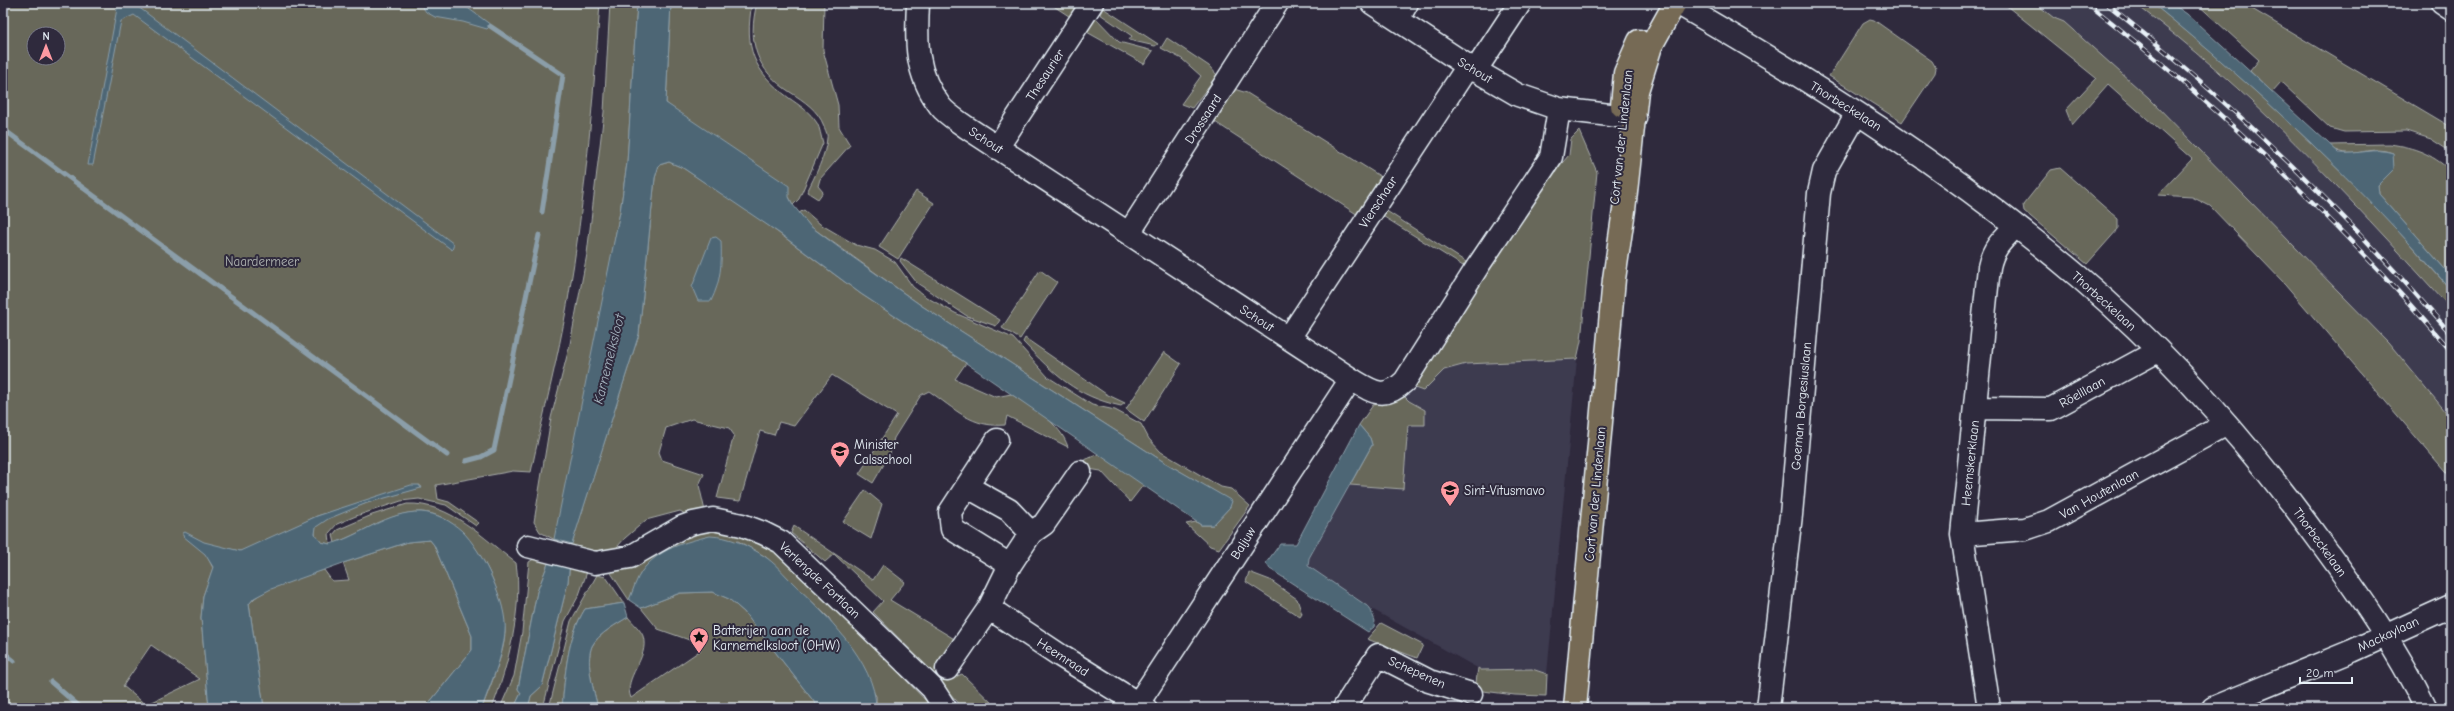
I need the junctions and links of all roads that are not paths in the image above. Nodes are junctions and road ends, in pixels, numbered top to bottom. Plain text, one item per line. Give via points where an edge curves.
1 (918, 3) edge
2 (1092, 3) edge
3 (1276, 3) edge
4 (1372, 3) edge
5 (1520, 3) edge
6 (1664, 3) edge
7 (1676, 3) edge
8 (2442, 3) edge
9 (2451, 9) edge
10 (1403, 11) edge
11 (1472, 69) junction
12 (1559, 108) junction
13 (1857, 113) junction
14 (1628, 117) junction
15 (997, 148) junction
16 (2016, 227) junction
17 (1129, 234) junction
18 (1289, 338) junction
19 (2158, 351) junction
20 (1351, 379) junction
21 (1976, 408) junction
22 (2227, 424) junction
23 (997, 440) dead end
24 (1080, 472) dead end
25 (968, 487) junction
26 (1031, 533) junction
27 (1962, 534) junction
28 (528, 546) dead end
29 (1010, 565) junction
30 (2451, 606) edge
31 (989, 608) junction
32 (2386, 635) junction
33 (947, 669) dead end
34 (1471, 694) dead end
35 (1140, 706) edge
36 (2226, 706) edge
37 (945, 708) edge
38 (1344, 708) edge
39 (1575, 708) edge
40 (1768, 708) edge
41 (1989, 708) edge
42 (2426, 708) edge

1 - 15 street, Schout via 916,40 920,69 940,107
2 - 15 street, Thesaurier
3 - 17 street, Drossaard
4 - 10 street, Schout
5 - 11 street, Vierschaar
6 - 14 main road, Cort van der Lindenlaan via 1641,38 1625,74
7 - 13 street, Thorbeckelaan
7 - 14 main road, Cort van der Lindenlaan via 1651,46
8 - 9 street
10 - 11 street, Schout
11 - 12 street, Schout via 1518,95
11 - 18 street, Vierschaar
12 - 14 street, Schout
12 - 20 street, Schout via 1551,157 1405,381 1395,391 1382,394
13 - 16 street, Thorbeckelaan via 1898,138
13 - 40 street, Goeman Borgesiuslaan via 1824,171 1818,193 1791,515
14 - 39 main road, Cort van der Lindenlaan via 1615,182 1612,250 1614,279
15 - 17 street, Schout
16 - 19 street, Thorbeckelaan via 2080,278
16 - 21 street, Heemskerklaan via 1997,244 1989,267
17 - 18 street, Schout
18 - 20 street, Schout
19 - 21 street, Röelllaan via 2052,409
19 - 22 street, Thorbeckelaan
20 - 35 street, Baljuw
21 - 27 street, Heemskerklaan
22 - 27 street, Van Houtenlaan via 2049,521 2025,529
22 - 32 street, Thorbeckelaan via 2256,456 2310,527
23 - 25 street
24 - 26 street via 1044,524
25 - 26 street via 1009,510
25 - 29 street via 950,512 952,529
26 - 29 street
27 - 41 street, Heemskerklaan
28 - 37 street, Verlengde Fortlaan via 595,562 622,560 682,527 713,519 742,525 763,533 781,542 932,688
29 - 31 street
30 - 32 street, Mackaylaan
31 - 33 street
31 - 35 street, Heemraad
32 - 36 street, Mackaylaan
32 - 42 street, Thorbeckelaan
34 - 38 street, Schepenen via 1429,680 1378,655

